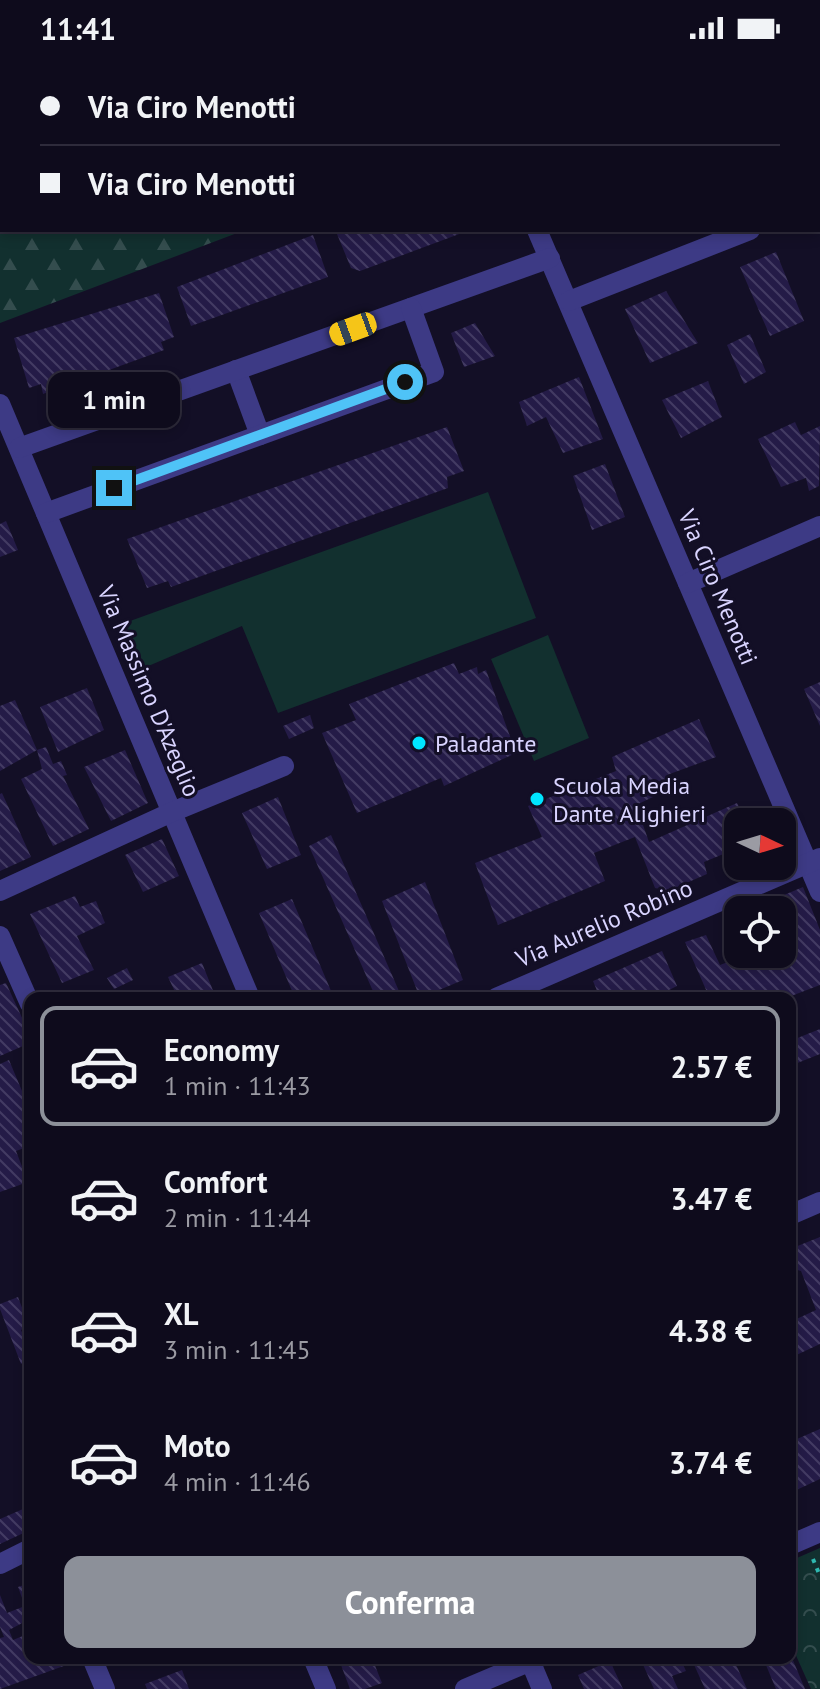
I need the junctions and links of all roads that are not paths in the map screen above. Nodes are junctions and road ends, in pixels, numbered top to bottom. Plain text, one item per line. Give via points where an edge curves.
1 (538, 232) edge
2 (745, 232) edge
3 (550, 258) junction
4 (569, 301) junction
5 (411, 308) junction
6 (236, 370) junction
7 (0, 404) edge
8 (260, 435) junction
9 (19, 448) junction
10 (46, 513) junction
11 (820, 526) edge
12 (688, 583) junction
13 (284, 766) dead end
14 (172, 812) junction
15 (813, 861) edge
16 (0, 891) edge
17 (820, 892) edge
18 (0, 936) edge
19 (25, 992) edge
20 (247, 992) edge
21 (510, 992) edge
22 (820, 1202) edge
23 (796, 1212) edge
24 (820, 1532) edge
25 (796, 1542) edge
26 (24, 1552) edge
27 (0, 1564) edge
28 (95, 1664) edge
29 (316, 1664) edge
30 (522, 1664) edge
31 (534, 1664) edge
32 (105, 1689) edge
33 (326, 1689) edge
34 (465, 1689) edge
35 (542, 1689) edge

1 - 3 street, Via Ciro Menotti
2 - 4 street
3 - 4 street, Via Ciro Menotti
3 - 5 street
4 - 12 street, Via Ciro Menotti
5 - 6 street
5 - 8 street via 434,372
6 - 8 street
6 - 9 street
7 - 9 street, Via Massimo D'Azeglio
8 - 10 street
9 - 10 street, Via Massimo D'Azeglio
10 - 14 street, Via Massimo D'Azeglio
11 - 12 street
12 - 15 street, Via Ciro Menotti
13 - 14 street
14 - 16 street
14 - 20 street, Via Massimo D'Azeglio
15 - 17 street, Via Ciro Menotti
15 - 21 street, Via Aurelio Robino
18 - 19 street
22 - 23 street
24 - 25 street
26 - 27 street
28 - 32 street
29 - 33 street
30 - 34 street
31 - 35 street

